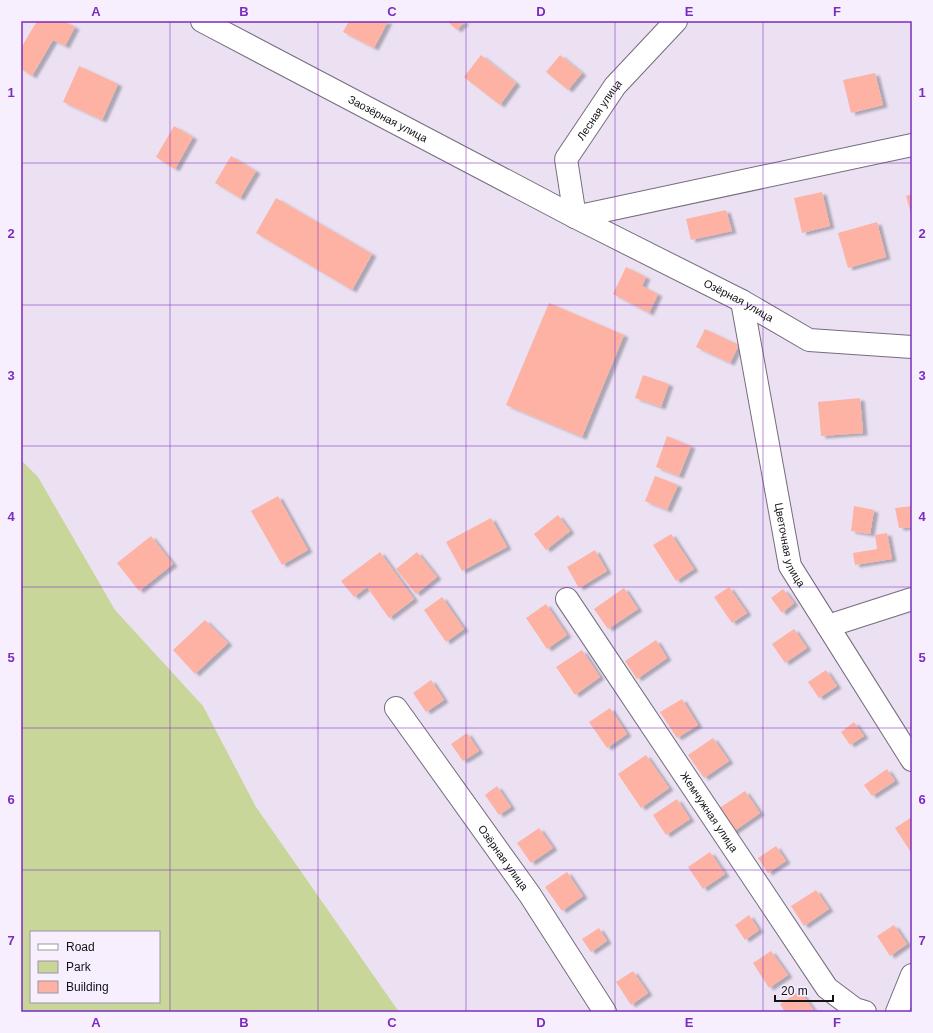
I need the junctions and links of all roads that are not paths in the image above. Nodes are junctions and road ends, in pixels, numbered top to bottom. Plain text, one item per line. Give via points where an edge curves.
1 (202, 21) edge
2 (676, 21) edge
3 (912, 144) edge
4 (575, 217) junction
5 (742, 301) junction
6 (912, 347) edge
7 (912, 598) edge
8 (567, 599) dead end
9 (828, 626) junction
10 (396, 708) dead end
11 (912, 760) edge
12 (912, 975) edge
13 (605, 1012) edge
14 (865, 1012) edge
15 (897, 1012) edge

1 - 4 street, Заозёрная улица
2 - 4 street, Лесная улица via 615,86 566,159
3 - 4 street
4 - 5 street, Озёрная улица
5 - 6 street, Озёрная улица via 809,340
5 - 9 street, Цветочная улица via 790,566
7 - 9 street
8 - 14 street, Жемчужная улица via 827,988 855,1009
9 - 11 street, Цветочная улица
10 - 13 street, Озёрная улица via 530,895
12 - 15 street

